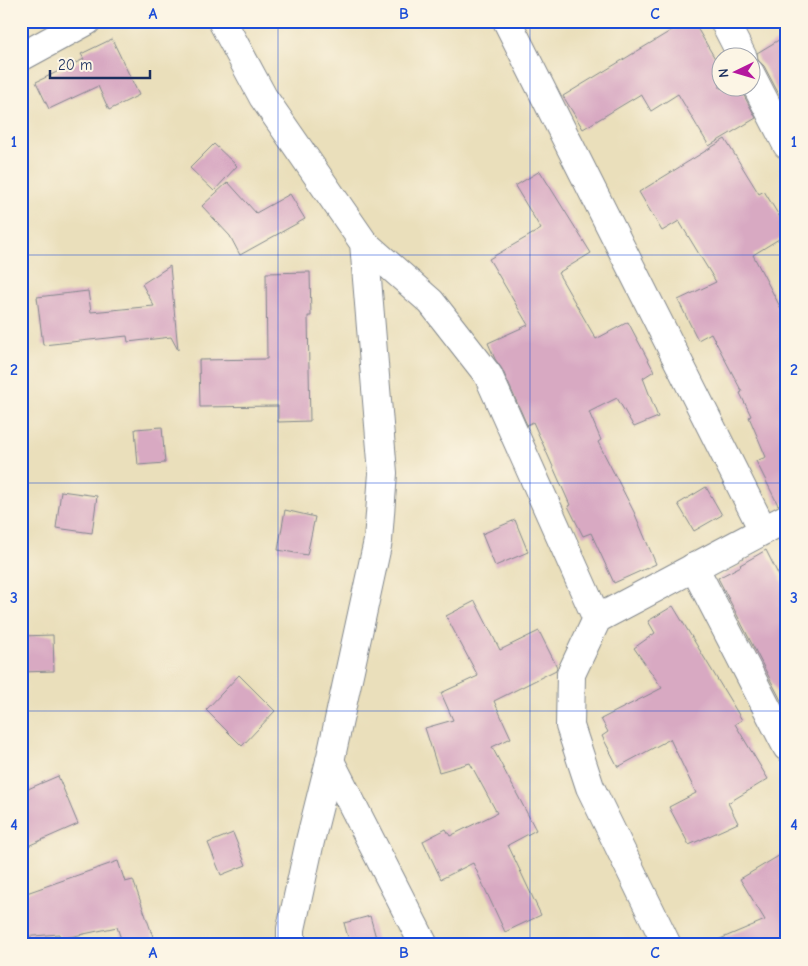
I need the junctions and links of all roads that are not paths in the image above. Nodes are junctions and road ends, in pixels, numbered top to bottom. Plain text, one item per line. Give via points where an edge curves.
1 (87, 21) edge
2 (508, 21) edge
3 (724, 21) edge
4 (228, 24) edge
5 (738, 48) edge
6 (21, 57) edge
7 (760, 92) edge
8 (787, 145) edge
9 (364, 242) junction
10 (787, 518) edge
11 (763, 530) junction
12 (694, 567) junction
13 (597, 620) junction
14 (787, 747) edge
15 (330, 761) junction
16 (291, 945) edge
17 (424, 945) edge
18 (666, 945) edge

1 - 6 street
2 - 11 street
3 - 5 street
4 - 9 street via 263,97
7 - 8 street
9 - 13 street via 431,302 488,375
9 - 15 street via 383,473 378,541
10 - 11 street
11 - 12 street
12 - 13 street
12 - 14 street
13 - 18 street via 571,674 570,726 590,788
15 - 16 street via 291,929
15 - 17 street

